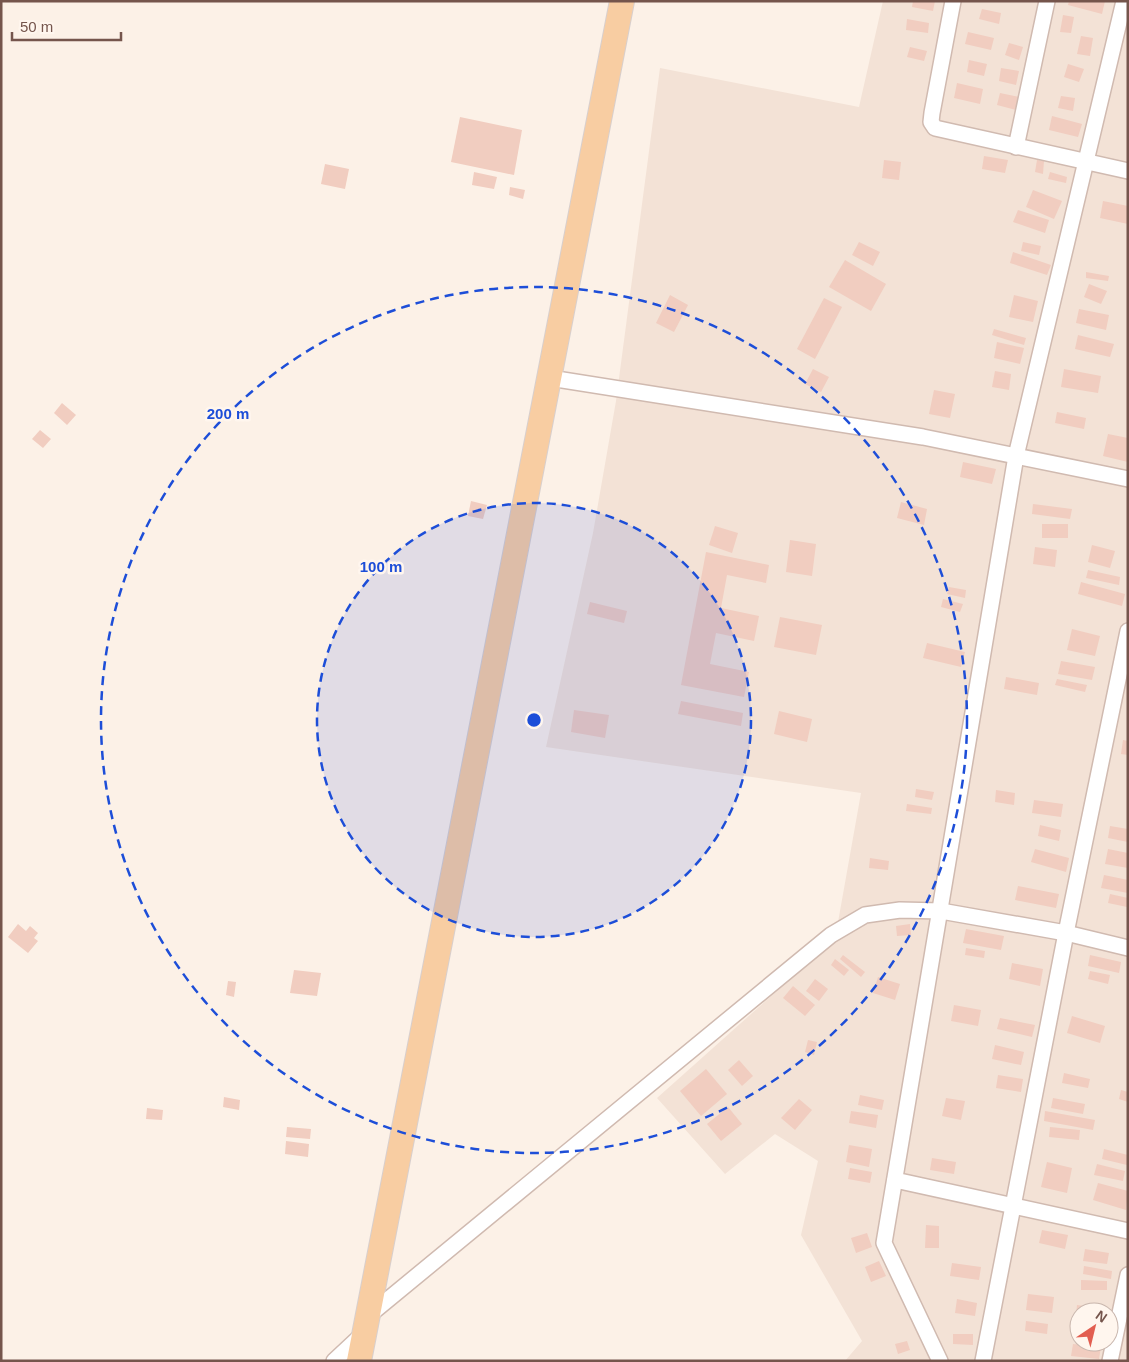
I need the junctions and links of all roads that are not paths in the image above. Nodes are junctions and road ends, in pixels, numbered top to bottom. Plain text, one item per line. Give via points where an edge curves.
1 (622, 1) edge
2 (953, 1) edge
3 (1047, 1) edge
4 (1124, 1) edge
5 (1016, 147) junction
6 (1086, 163) junction
7 (1128, 171) edge
8 (550, 378) junction
9 (1016, 456) junction
10 (1128, 479) edge
11 (1128, 631) edge
12 (941, 911) junction
13 (1066, 933) junction
14 (1128, 948) edge
15 (895, 1180) junction
16 (1013, 1206) junction
17 (1128, 1231) edge
18 (1128, 1274) edge
19 (366, 1324) junction
20 (334, 1361) edge
21 (359, 1361) edge
22 (940, 1361) edge
23 (983, 1361) edge
24 (1110, 1361) edge

1 - 8 main road
2 - 5 street via 931,122 935,128
3 - 5 street
4 - 6 street
5 - 6 street
6 - 7 street
6 - 9 street
8 - 9 street via 923,437
8 - 19 main road
9 - 10 street
9 - 12 street
11 - 13 street
12 - 13 street
12 - 15 street
12 - 19 street via 900,910 865,915 831,935
13 - 14 street
13 - 16 street
15 - 16 street
15 - 22 street via 884,1244
16 - 17 street
16 - 23 street
18 - 24 street
19 - 20 street
19 - 21 main road

